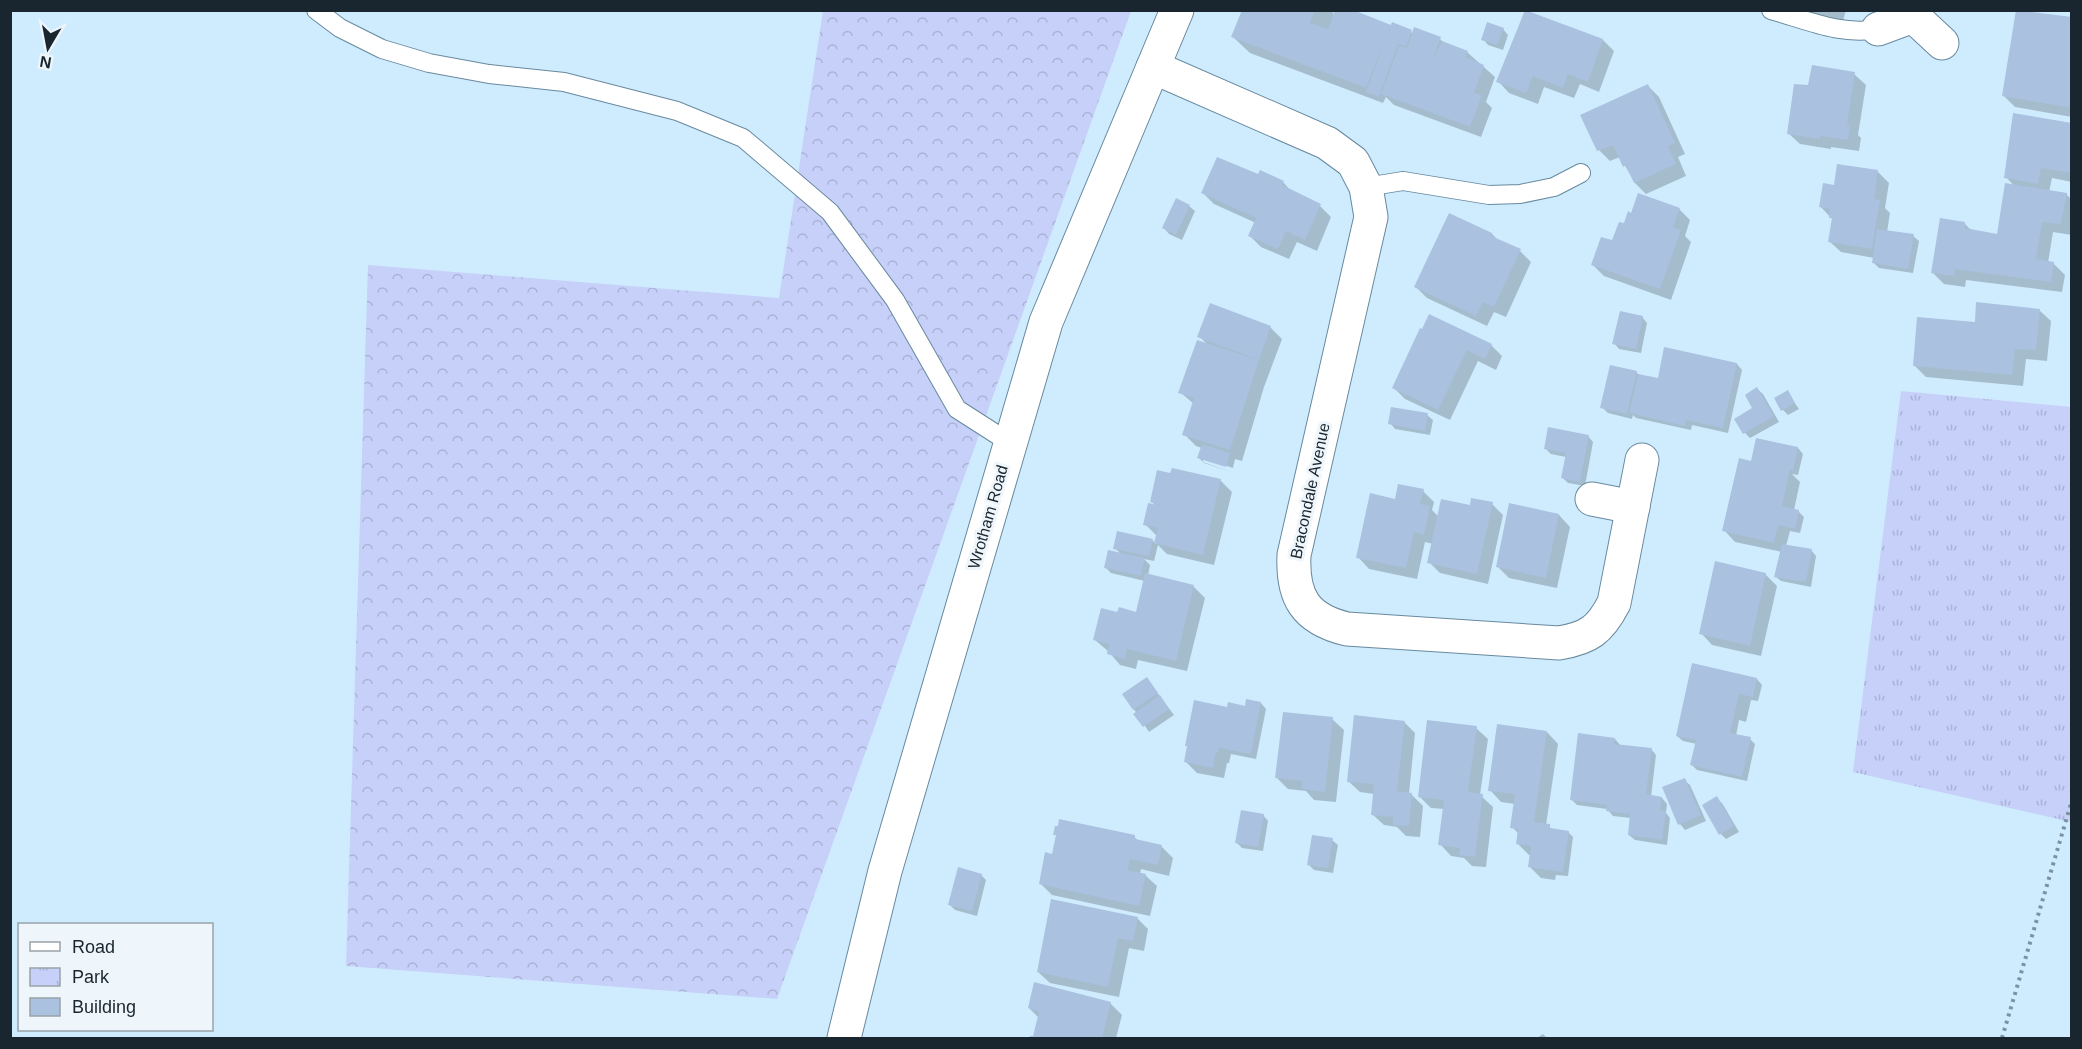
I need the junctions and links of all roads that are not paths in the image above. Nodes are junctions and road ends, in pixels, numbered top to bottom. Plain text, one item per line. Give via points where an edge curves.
1 (316, 10) edge
2 (1177, 10) edge
3 (1771, 10) edge
4 (1913, 13) edge
5 (1878, 29) joint
6 (1942, 43) dead end
7 (1153, 67) junction
8 (1581, 173) dead end
9 (1366, 187) junction
10 (1010, 443) junction
11 (1642, 460) dead end
12 (1592, 499) dead end
13 (1633, 507) junction
14 (844, 1038) edge

1 - 10 lane via 340,28 382,49 489,74 564,82 676,111 743,138 830,212 895,300 957,409
2 - 7 street, Wrotham Road
3 - 5 lane via 1844,31
4 - 5 street
4 - 6 street
7 - 9 street, Bracondale Avenue via 1326,143 1353,162
7 - 10 street, Wrotham Road via 1046,322
8 - 9 lane via 1554,187 1520,194 1489,195 1404,181
9 - 13 street, Bracondale Avenue via 1371,217 1294,555 1297,592 1310,612 1326,624 1347,629 1559,643 1578,640 1605,619 1614,603
10 - 14 street, Wrotham Road via 885,870
11 - 13 street, Bracondale Avenue
12 - 13 street

